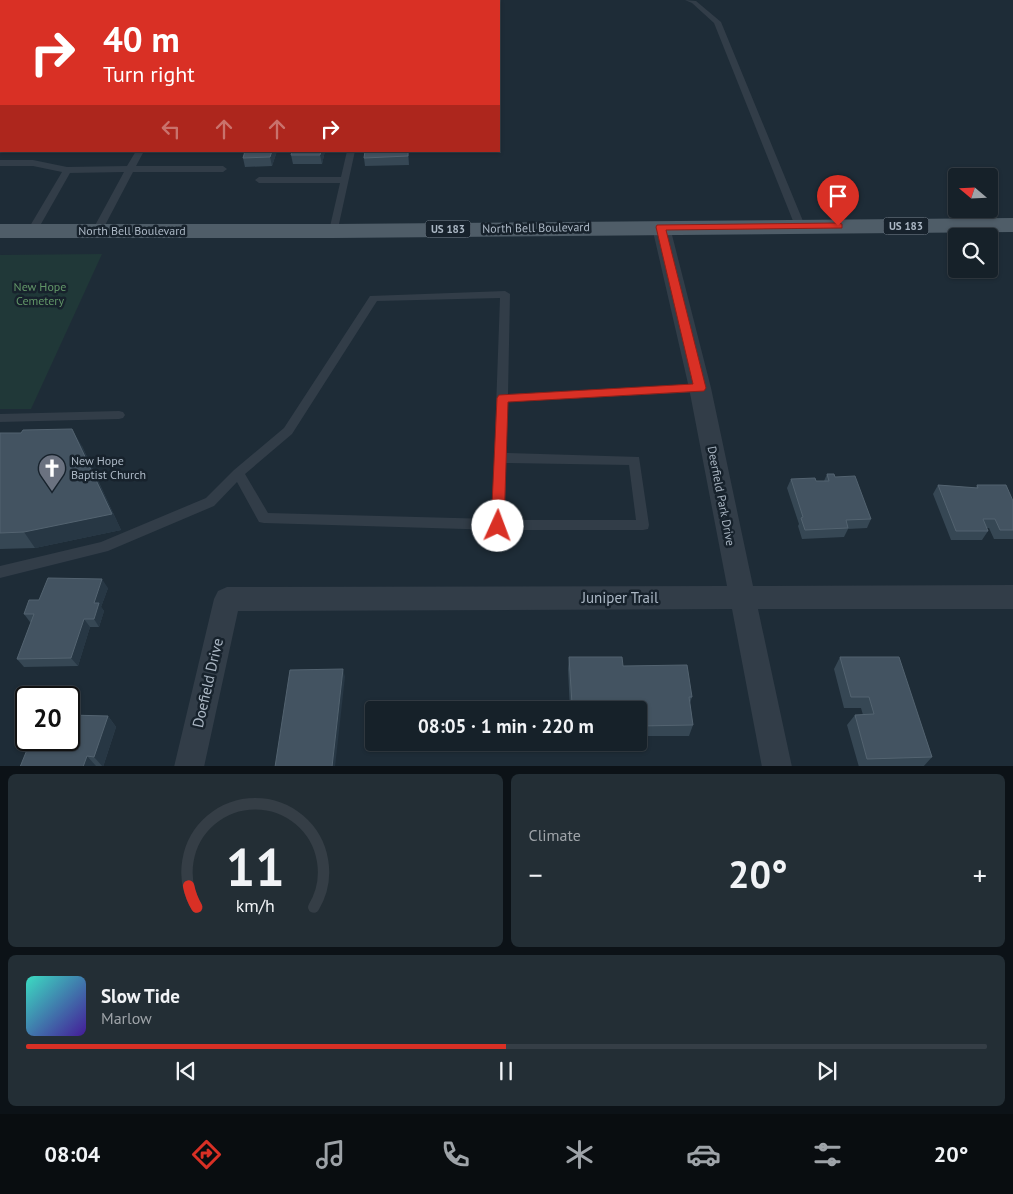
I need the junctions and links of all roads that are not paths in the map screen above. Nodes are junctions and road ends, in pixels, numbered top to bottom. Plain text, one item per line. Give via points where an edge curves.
1 (678, 0) edge
2 (691, 1) edge
3 (139, 152) edge
4 (351, 152) edge
5 (0, 163) edge
6 (130, 168) junction
7 (223, 169) dead end
8 (67, 170) junction
9 (259, 180) dead end
10 (345, 180) junction
11 (800, 226) junction
12 (1013, 226) edge
13 (661, 227) junction
14 (0, 231) edge
15 (32, 231) junction
16 (97, 231) junction
17 (334, 231) junction
18 (700, 388) junction
19 (503, 398) junction
20 (119, 416) dead end
21 (0, 418) edge
22 (500, 458) junction
23 (238, 473) junction
24 (498, 526) junction
25 (0, 572) edge
26 (741, 597) junction
27 (1013, 597) edge
28 (227, 599) joint
29 (189, 766) edge
30 (777, 766) edge

1 - 2 lane
2 - 11 lane via 717,22
3 - 6 lane
4 - 10 lane
5 - 8 lane via 33,163
6 - 7 lane
6 - 8 lane
6 - 16 lane
8 - 15 lane
9 - 10 lane
10 - 17 lane
11 - 12 main road, North Bell Boulevard / US 183
11 - 13 main road, North Bell Boulevard / US 183
13 - 17 main road, North Bell Boulevard / US 183
13 - 18 street, Deerfield Park Drive
14 - 15 main road, North Bell Boulevard / US 183
15 - 16 main road, North Bell Boulevard / US 183
16 - 17 main road, North Bell Boulevard / US 183
18 - 19 lane
18 - 26 street, Deerfield Park Drive
19 - 22 lane
19 - 23 lane via 505,294 374,298 288,431
20 - 21 lane
22 - 24 lane
22 - 24 lane via 635,460 643,525
23 - 24 lane via 264,518
23 - 25 lane via 210,502 103,547
26 - 27 street, Juniper Trail
26 - 28 street, Juniper Trail
26 - 30 street, Deerfield Park Drive
28 - 29 street, Doefield Drive

